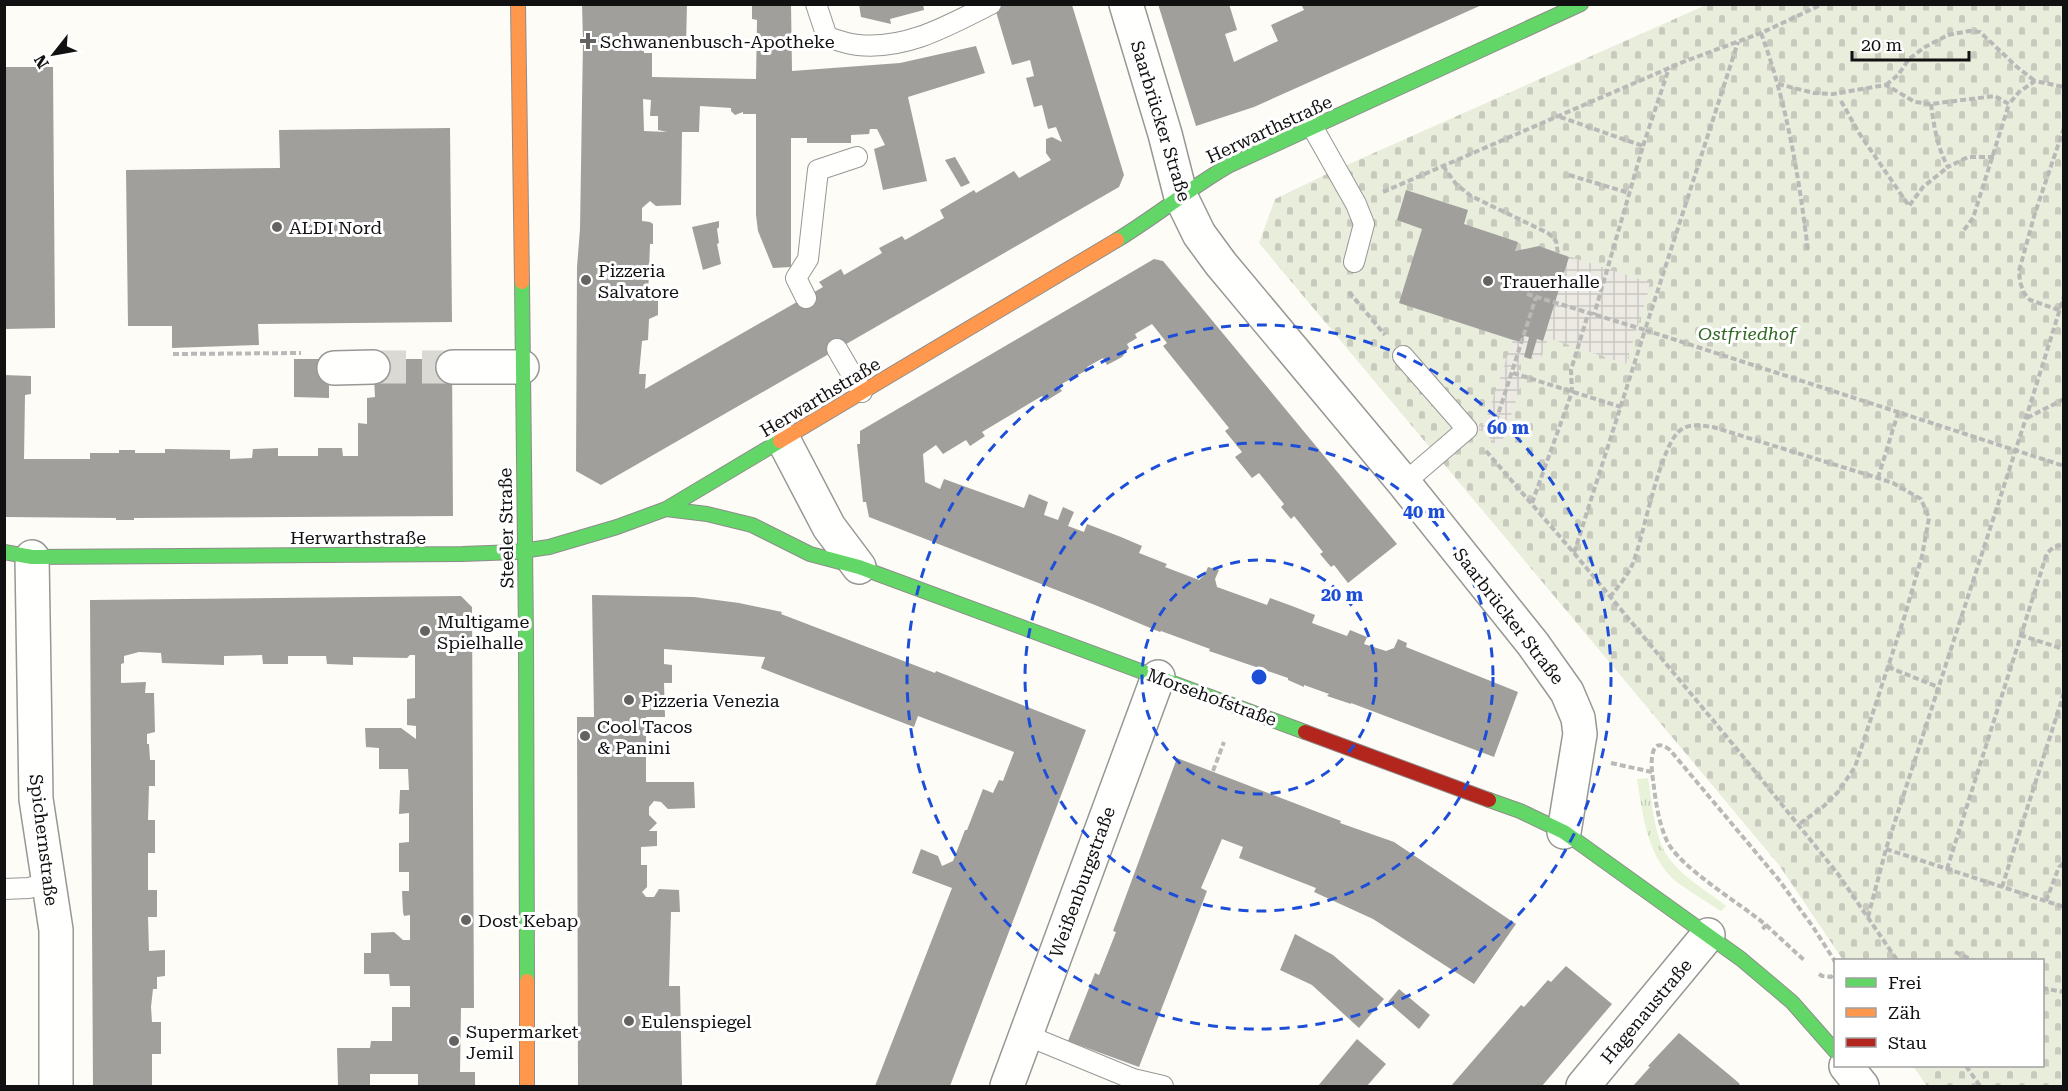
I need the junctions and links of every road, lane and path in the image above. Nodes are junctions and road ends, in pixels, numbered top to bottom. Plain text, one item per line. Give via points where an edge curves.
1 (518, 4) edge
2 (816, 4) edge
3 (991, 4) edge
4 (1126, 4) edge
5 (1823, 4) edge
6 (1580, 5) edge
7 (1761, 33) junction
8 (1738, 41) junction
9 (1669, 68) junction
10 (2035, 81) junction
11 (1778, 84) junction
12 (1886, 85) junction
13 (2064, 87) edge
14 (1841, 101) dead end
15 (1931, 104) junction
16 (2009, 104) junction
17 (1559, 116) junction
18 (1313, 128) junction
19 (2064, 128) edge
20 (1643, 146) junction
21 (857, 157) dead end
22 (1994, 157) junction
23 (1443, 166) junction
24 (1948, 167) junction
25 (1569, 175) dead end
26 (1629, 193) junction
27 (1181, 197) junction
28 (1356, 204) junction
29 (1964, 230) dead end
30 (1808, 251) dead end
31 (1558, 254) dead end
32 (1354, 262) joint
33 (1527, 294) dead end
34 (2064, 296) edge
35 (806, 297) dead end
36 (1536, 297) junction
37 (2059, 310) junction
38 (1588, 314) junction
39 (1594, 315) junction
40 (1645, 330) junction
41 (837, 349) dead end
42 (1403, 356) joint
43 (522, 366) junction
44 (373, 367) tunnel mouth
45 (453, 367) tunnel mouth
46 (334, 368) dead end
47 (1513, 373) junction
48 (862, 392) junction
49 (1572, 392) junction
50 (2064, 399) edge
51 (1621, 407) junction
52 (1898, 413) junction
53 (2026, 418) junction
54 (1494, 427) dead end
55 (784, 441) junction
56 (1487, 444) dead end
57 (2014, 451) junction
58 (2064, 466) edge
59 (1878, 478) junction
60 (1404, 483) junction
61 (1532, 504) junction
62 (666, 509) junction
63 (2063, 544) edge
64 (525, 551) junction
65 (1574, 553) junction
66 (18, 555) edge
67 (859, 567) junction
68 (1610, 597) junction
69 (2020, 635) junction
70 (2064, 651) edge
71 (1888, 667) junction
72 (1158, 676) junction
73 (1938, 687) junction
74 (2063, 697) edge
75 (1224, 742) dead end
76 (1576, 756) junction
77 (1213, 771) dead end
78 (1652, 772) junction
79 (1798, 825) junction
80 (1564, 832) junction
81 (1886, 849) junction
82 (2064, 863) edge
83 (1947, 869) junction
84 (49, 882) junction
85 (2002, 887) junction
86 (4, 889) edge
87 (2046, 901) junction
88 (2064, 907) edge
89 (1868, 917) junction
90 (1766, 925) junction
91 (1708, 935) junction
92 (1955, 952) dead end
93 (1741, 959) junction
94 (1896, 959) edge
95 (1970, 959) edge
96 (1834, 960) edge
97 (1834, 973) edge
98 (2044, 988) edge
99 (2064, 992) edge
100 (1026, 1035) junction
101 (1834, 1050) edge
102 (1848, 1067) edge
103 (1967, 1067) edge
104 (56, 1086) edge
105 (527, 1086) edge
106 (1007, 1086) edge
107 (1163, 1086) edge
108 (1583, 1086) edge
109 (1862, 1086) edge
110 (1980, 1086) edge

1 - 43 street, Steeler Straße
2 - 3 lane via 826,37 858,45 893,45 934,33
4 - 27 street, Saarbrücker Straße
5 - 7 path
6 - 18 street, Herwarthstraße
7 - 8 path
7 - 11 path
8 - 9 path
8 - 40 path
9 - 17 path
9 - 20 path
10 - 12 path via 1980,32 1969,31 1948,35 1925,47
10 - 13 path
10 - 16 path
11 - 12 path via 1833,94
11 - 30 path via 1800,187
12 - 15 path via 1915,102
14 - 24 path via 1909,206 1923,187
15 - 16 path via 1995,96
15 - 24 path via 1935,135
16 - 22 path
17 - 20 path
17 - 23 path
18 - 27 street, Herwarthstraße via 1228,166
18 - 28 lane
19 - 37 path via 2019,271 2024,293 2030,300
20 - 26 path
21 - 35 lane via 818,170 808,258 796,278
22 - 24 path via 1968,157
22 - 29 path via 1974,218
23 - 28 path
23 - 31 path via 1471,196 1548,233 1557,242
25 - 26 path
26 - 39 path
27 - 48 street, Herwarthstraße via 1147,222
27 - 60 street, Saarbrücker Straße via 1199,234 1221,264
28 - 32 lane via 1364,224
32 - 42 path via 1346,289
33 - 36 path
34 - 37 path
36 - 38 path
36 - 47 path
37 - 53 path
38 - 39 path
38 - 49 path via 1571,370
39 - 40 path
40 - 51 path
40 - 52 path
41 - 48 lane
42 - 60 lane via 1467,429
43 - 45 street
43 - 64 street, Steeler Straße
44 - 46 street
47 - 49 path
47 - 54 path
48 - 55 street, Herwarthstraße
49 - 51 path
49 - 61 path
50 - 53 path
51 - 65 path
52 - 57 path
52 - 59 path
53 - 57 path
55 - 62 street, Herwarthstraße
55 - 67 street via 829,527
56 - 61 path via 1484,449
57 - 58 path
57 - 73 path
59 - 68 path via 1713,427 1695,425 1681,429 1671,440 1661,467 1632,565
59 - 71 path via 1921,499 1929,518 1922,556
60 - 76 street, Saarbrücker Straße via 1567,692 1578,718
61 - 65 path
62 - 64 street, Herwarthstraße via 582,538
62 - 67 street, Morsehofstraße via 707,513 752,525 810,554
63 - 69 path via 2047,553
64 - 66 street, Herwarthstraße
64 - 105 street, Steeler Straße
65 - 68 path
66 - 84 street, Spichernstraße via 36,799
67 - 72 street, Morsehofstraße
68 - 79 path
69 - 70 path
69 - 83 path
71 - 73 path
71 - 79 path via 1855,768 1824,806
72 - 80 street, Morsehofstraße via 1520,811
72 - 100 street, Weißenburgstraße
73 - 81 path
74 - 85 path
75 - 77 path
76 - 78 path
76 - 80 street, Saarbrücker Straße
78 - 90 path via 1667,843 1685,864
78 - 96 path via 1653,750 1665,746 1779,880
79 - 89 path
80 - 91 street
81 - 83 path
81 - 89 path
82 - 87 path
83 - 85 path
84 - 86 lane
84 - 104 street, Spichernstraße via 56,930
85 - 87 path
87 - 88 path
89 - 94 path
90 - 93 path
90 - 97 path via 1822,976
91 - 93 street
91 - 108 street, Hagenaustraße
92 - 95 path
93 - 101 street via 1792,1002
98 - 99 path
100 - 106 street, Weißenburgstraße
100 - 107 lane via 1133,1079
102 - 109 street
103 - 110 path

